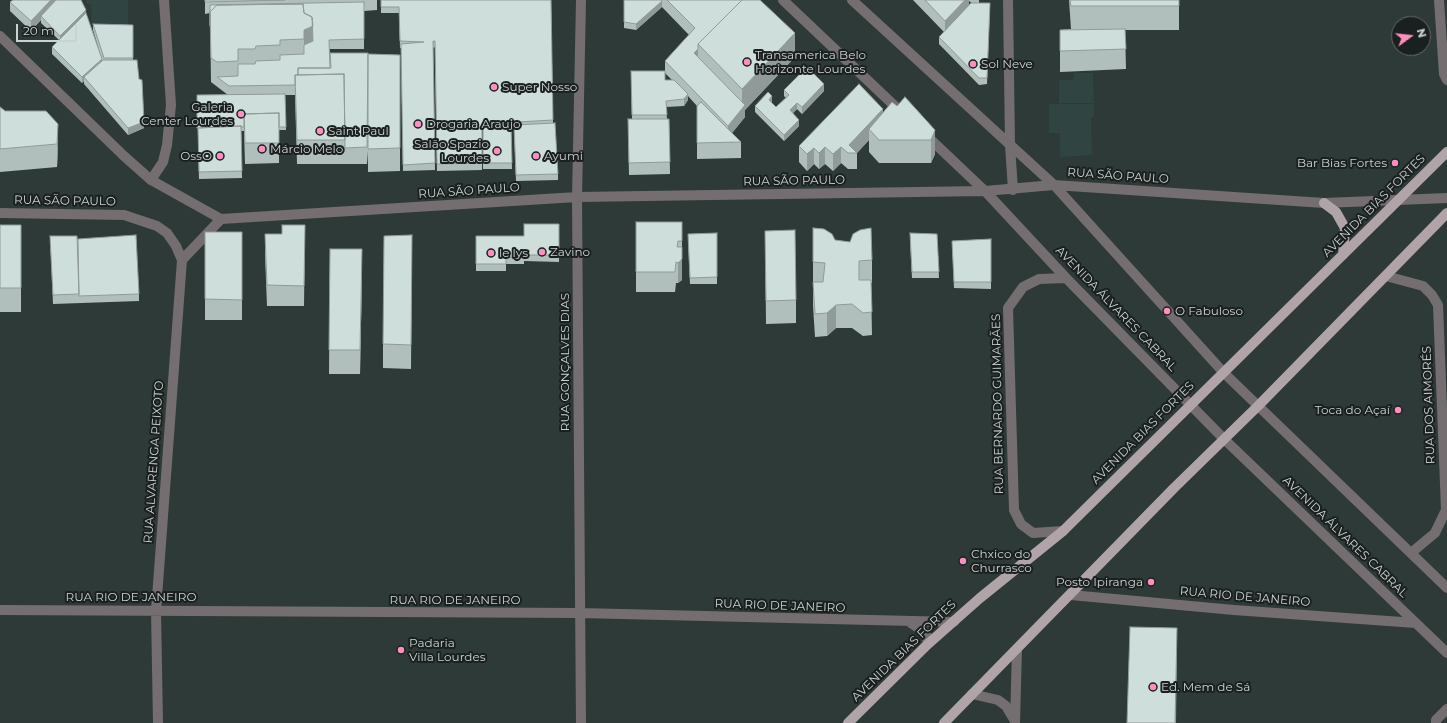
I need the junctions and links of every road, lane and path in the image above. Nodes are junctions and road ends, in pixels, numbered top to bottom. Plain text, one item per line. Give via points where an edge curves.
1 (164, 0) edge
2 (581, 0) edge
3 (783, 0) edge
4 (852, 0) edge
5 (1008, 0) edge
6 (1439, 0) edge
7 (0, 36) edge
8 (1447, 80) edge
9 (1010, 145) junction
10 (1447, 152) edge
11 (151, 180) junction
12 (1054, 185) junction
13 (1013, 190) junction
14 (986, 191) junction
15 (577, 197) junction
16 (1447, 198) edge
17 (1400, 200) junction
18 (1324, 203) junction
19 (0, 213) edge
20 (1447, 213) edge
21 (221, 219) junction
22 (1343, 255) junction
23 (182, 260) junction
24 (1386, 276) junction
25 (1066, 278) junction
26 (1224, 373) junction
27 (1190, 405) junction
28 (1258, 406) junction
29 (1224, 439) junction
30 (1063, 531) junction
31 (1411, 553) junction
32 (1447, 588) edge
33 (1071, 595) junction
34 (0, 610) edge
35 (156, 610) junction
36 (580, 613) junction
37 (911, 622) junction
38 (954, 622) junction
39 (1416, 623) junction
40 (928, 644) junction
41 (1017, 649) junction
42 (1447, 653) edge
43 (972, 694) junction
44 (1447, 709) edge
45 (1015, 722) edge
46 (158, 723) edge
47 (581, 723) edge
48 (848, 723) edge
49 (944, 723) edge
50 (1436, 723) edge

1 - 11 street via 171,105 163,162
2 - 15 street, RUA GONÇALVES DIAS
3 - 14 street, AVENIDA ÁLVARES CABRAL
4 - 9 street
5 - 9 street
6 - 8 street via 1444,74
7 - 11 street
9 - 12 street
9 - 13 street
10 - 17 main road, AVENIDA BIAS FORTES
11 - 21 street
12 - 13 street, RUA SÃO PAULO
12 - 18 street, RUA SÃO PAULO
12 - 26 street
13 - 14 street, RUA SÃO PAULO
14 - 15 street, RUA SÃO PAULO
14 - 25 street, AVENIDA ÁLVARES CABRAL
15 - 21 street, RUA SÃO PAULO
15 - 36 street, RUA GONÇALVES DIAS
16 - 17 street, RUA SÃO PAULO
17 - 18 street, RUA SÃO PAULO
17 - 22 main road, AVENIDA BIAS FORTES
18 - 22 main road via 1336,212 1345,228
19 - 23 street, RUA SÃO PAULO via 124,215 157,226 167,233
20 - 24 main road
21 - 23 street
22 - 26 main road, AVENIDA BIAS FORTES
23 - 35 street, RUA ALVARENGA PEIXOTO
24 - 28 main road
24 - 31 street, RUA DOS AIMORÉS via 1423,286 1438,305 1446,510 1435,533
25 - 27 street, AVENIDA ÁLVARES CABRAL
25 - 30 street, RUA BERNARDO GUIMARÃES via 1039,280 1023,287 1008,308 1014,510 1021,524 1033,533
26 - 27 main road, AVENIDA BIAS FORTES
26 - 28 street
27 - 29 street, AVENIDA ÁLVARES CABRAL
27 - 30 main road, AVENIDA BIAS FORTES
28 - 29 main road
28 - 31 street
29 - 33 main road
29 - 39 street, AVENIDA ÁLVARES CABRAL
30 - 38 main road, AVENIDA BIAS FORTES
31 - 32 street
33 - 39 street, RUA RIO DE JANEIRO
33 - 41 main road
34 - 35 street, RUA RIO DE JANEIRO
35 - 36 street, RUA RIO DE JANEIRO
35 - 46 street, RUA ALVARENGA PEIXOTO
36 - 37 street, RUA RIO DE JANEIRO
36 - 47 street, RUA GONÇALVES DIAS
37 - 38 street, RUA RIO DE JANEIRO
37 - 40 street via 926,633
38 - 40 main road, AVENIDA BIAS FORTES
39 - 42 street, AVENIDA ÁLVARES CABRAL
40 - 48 main road, AVENIDA BIAS FORTES
41 - 43 main road
41 - 45 street
43 - 45 street via 998,700 1006,706
43 - 49 main road
44 - 50 street

